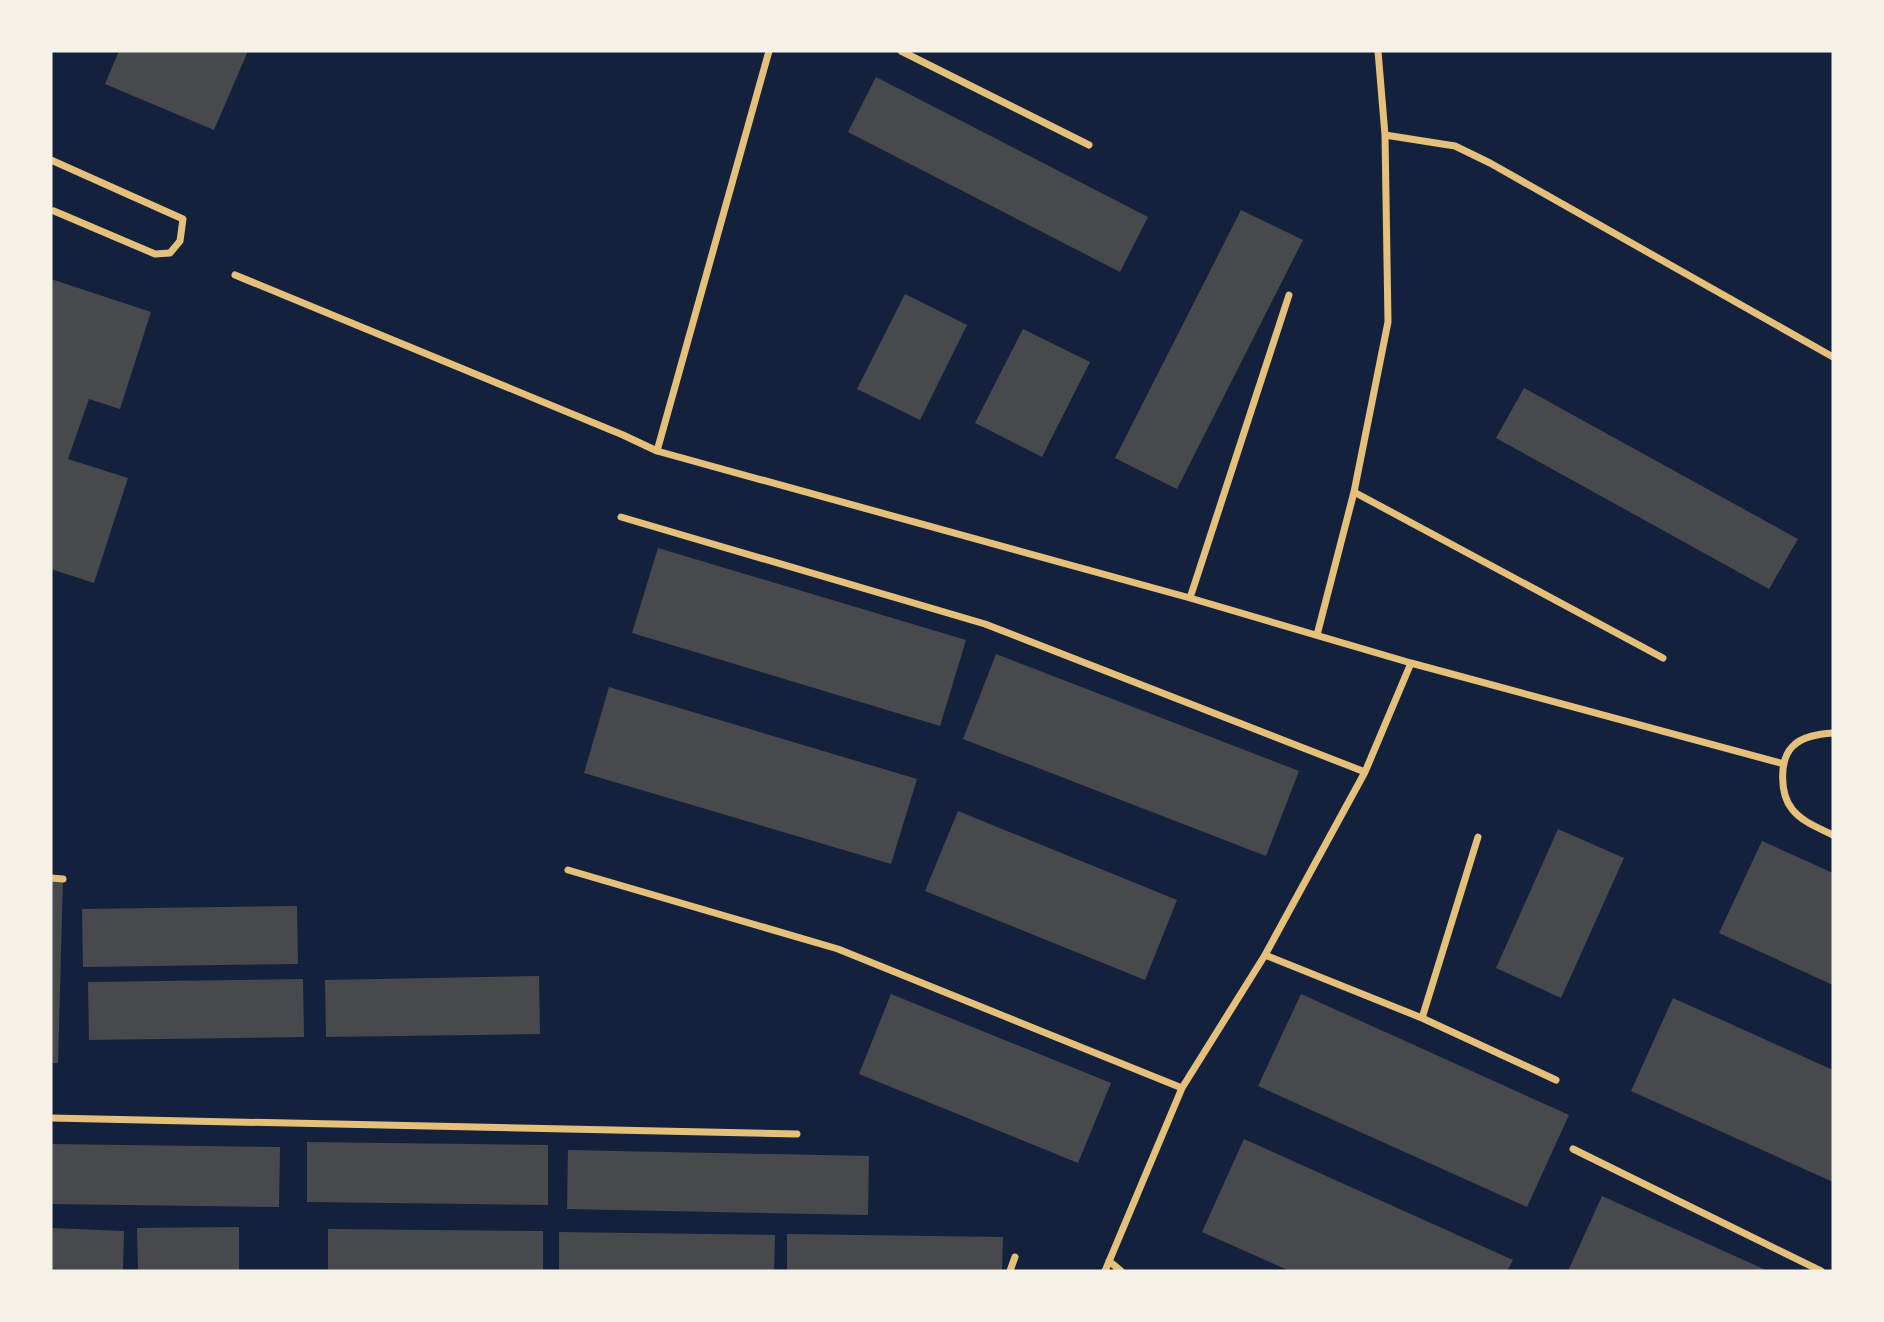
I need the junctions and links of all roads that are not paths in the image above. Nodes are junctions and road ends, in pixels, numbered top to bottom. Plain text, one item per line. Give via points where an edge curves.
1 (769, 51) edge
2 (901, 51) edge
3 (1378, 51) edge
4 (1385, 135) junction
5 (1089, 145) dead end
6 (51, 160) edge
7 (54, 211) dead end
8 (235, 275) dead end
9 (1289, 295) dead end
10 (1833, 357) edge
11 (657, 452) junction
12 (1354, 492) junction
13 (621, 517) dead end
14 (1190, 598) junction
15 (1317, 635) junction
16 (1663, 658) dead end
17 (1411, 663) junction
18 (1833, 733) edge
19 (1784, 764) junction
20 (1365, 772) junction
21 (1833, 835) edge
22 (1478, 836) dead end
23 (568, 870) dead end
24 (51, 878) edge
25 (63, 878) dead end
26 (1265, 955) junction
27 (1422, 1018) junction
28 (1556, 1080) dead end
29 (1182, 1088) junction
30 (51, 1118) edge
31 (797, 1134) dead end
32 (1573, 1149) dead end
33 (1014, 1257) dead end
34 (1109, 1261) junction
35 (1010, 1271) edge
36 (1105, 1271) edge
37 (1121, 1271) edge
38 (1821, 1271) edge

1 - 11 street
2 - 5 street
3 - 4 street
4 - 10 street via 1455,146 1490,163
4 - 12 street via 1388,322
6 - 7 street via 183,219 180,241 170,253 155,254
8 - 11 street
9 - 14 street
11 - 14 street
12 - 15 street
12 - 16 street
13 - 20 street via 985,624
14 - 15 street
15 - 17 street
17 - 19 street
17 - 20 street
18 - 19 street via 1804,739 1792,747
19 - 21 street via 1783,786 1791,808 1809,824
20 - 26 street
22 - 27 street
23 - 29 street via 838,949
24 - 25 street
26 - 27 street
26 - 29 street
27 - 28 street
29 - 34 street
30 - 31 street
32 - 38 street
33 - 35 street
34 - 36 street
34 - 37 street

